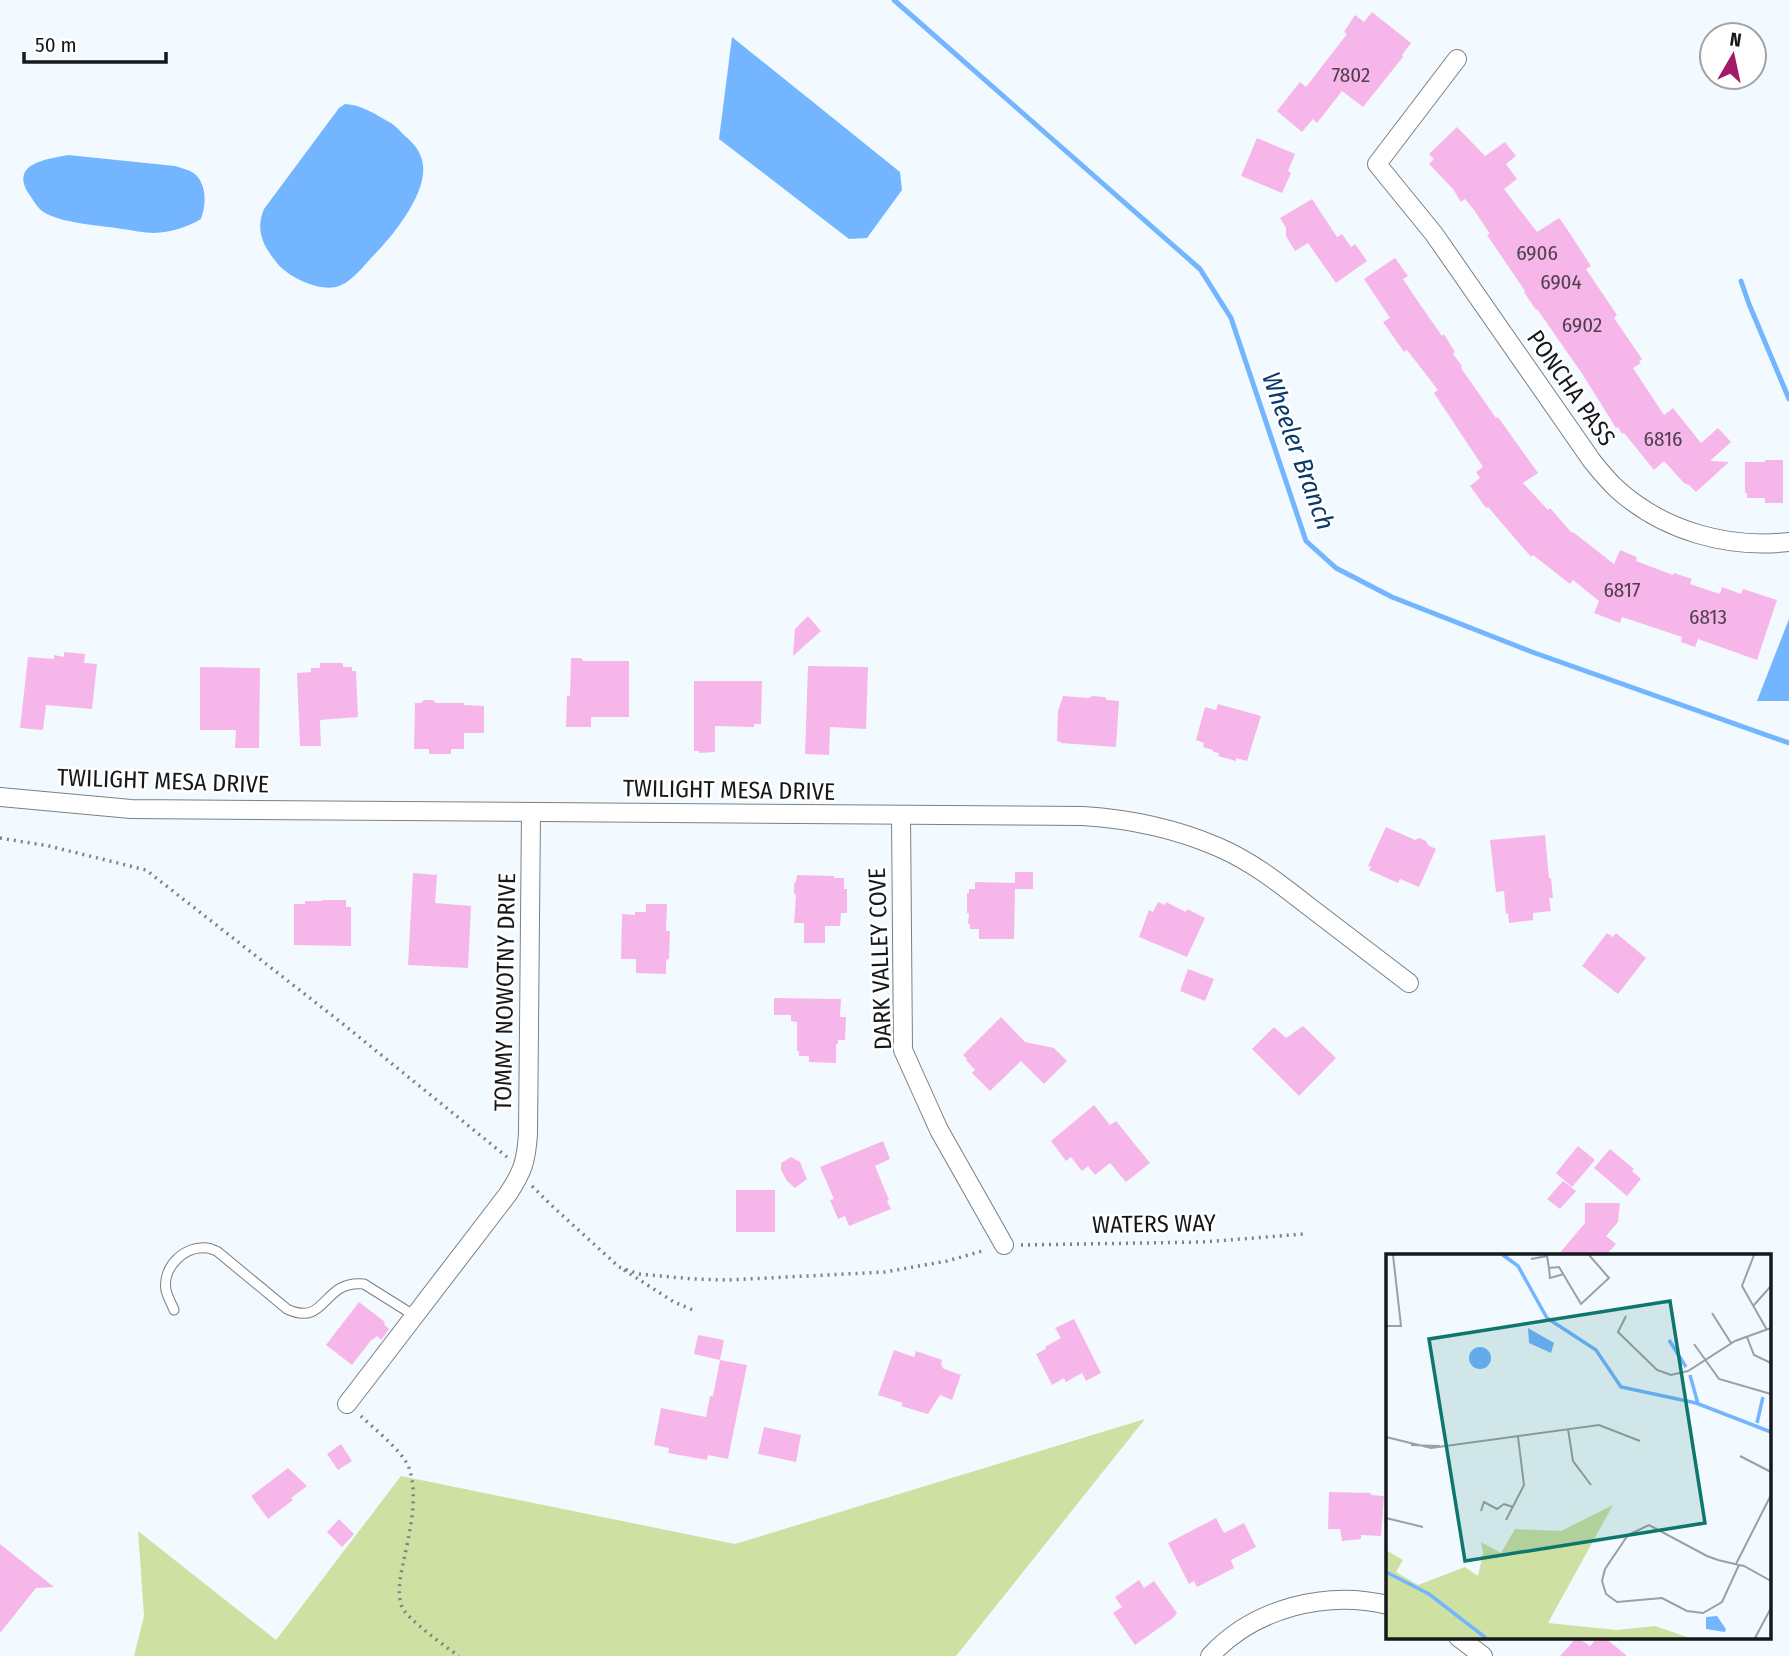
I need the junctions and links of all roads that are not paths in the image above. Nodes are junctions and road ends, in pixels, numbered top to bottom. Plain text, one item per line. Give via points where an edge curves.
1 (1457, 59) dead end
2 (1789, 542) edge
3 (0, 797) edge
4 (531, 812) junction
5 (901, 815) junction
6 (1409, 984) dead end
7 (1004, 1245) road end
8 (174, 1310) dead end
9 (415, 1316) junction
10 (347, 1404) road end
11 (1386, 1605) edge
12 (1459, 1638) edge
13 (1212, 1653) edge
14 (1483, 1656) edge

1 - 2 street, PONCHA PASS via 1377,164 1434,234 1578,442 1616,488 1648,512 1690,532 1752,544
3 - 4 street, TWILIGHT MESA DRIVE via 131,809
4 - 5 street, TWILIGHT MESA DRIVE
4 - 9 street, TOMMY NOWOTNY DRIVE via 528,1134 523,1171
5 - 6 street, TWILIGHT MESA DRIVE via 1106,818 1194,837 1260,870
5 - 7 street, DARK VALLEY COVE via 903,1050 939,1130
8 - 9 lane via 166,1289 173,1263 183,1254 208,1248 297,1314 314,1312 335,1291 356,1283
9 - 10 street
11 - 13 street via 1345,1600 1291,1607 1238,1631
12 - 14 street

